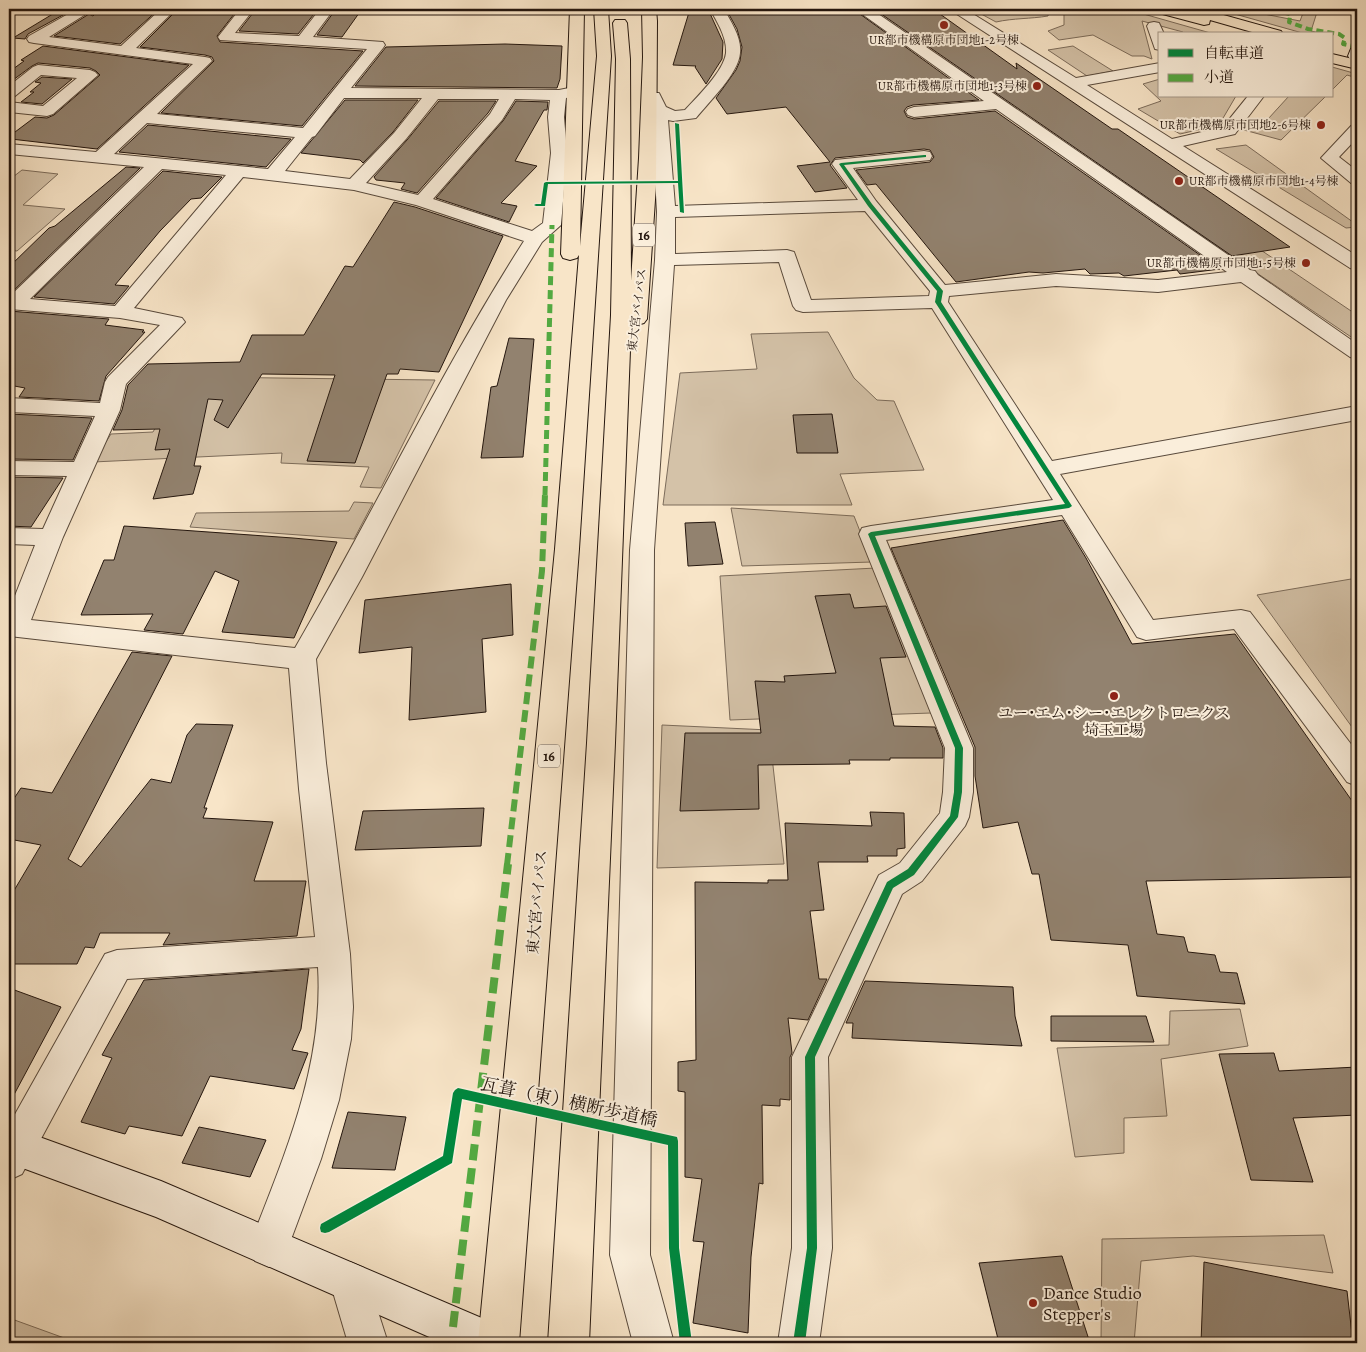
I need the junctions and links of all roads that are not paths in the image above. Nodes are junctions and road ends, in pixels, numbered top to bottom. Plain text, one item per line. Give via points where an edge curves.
1 (87, 9) edge
2 (169, 9) edge
3 (247, 9) edge
4 (327, 9) edge
5 (577, 9) edge
6 (601, 9) edge
7 (619, 9) edge
8 (649, 9) edge
9 (717, 9) edge
10 (862, 9) edge
11 (956, 9) edge
12 (1160, 9) edge
13 (1187, 9) edge
14 (1154, 26) dead end
15 (1240, 32) edge
16 (1269, 32) edge
17 (1158, 39) edge
18 (303, 41) junction
19 (125, 50) junction
20 (1334, 50) edge
21 (1334, 58) edge
22 (1355, 58) edge
23 (1158, 67) edge
24 (1075, 83) junction
25 (341, 92) junction
26 (9, 93) edge
27 (510, 94) junction
28 (566, 94) junction
29 (433, 95) junction
30 (1254, 98) edge
31 (1000, 104) junction
32 (9, 107) edge
33 (657, 111) junction
34 (914, 112) dead end
35 (144, 118) junction
36 (1357, 129) edge
37 (309, 134) junction
38 (1171, 144) junction
39 (9, 149) edge
40 (101, 156) junction
41 (924, 156) dead end
42 (158, 163) junction
43 (239, 171) junction
44 (274, 175) junction
45 (1357, 179) edge
46 (354, 185) junction
47 (422, 201) junction
48 (870, 205) junction
49 (666, 212) junction
50 (535, 238) junction
51 (1353, 256) edge
52 (665, 260) junction
53 (1248, 275) junction
54 (939, 297) junction
55 (12, 303) edge
56 (120, 312) junction
57 (1357, 353) edge
58 (9, 405) edge
59 (109, 410) junction
60 (1357, 413) edge
61 (573, 460) junction
62 (615, 460) junction
63 (9, 468) edge
64 (81, 469) junction
65 (1046, 469) junction
66 (1069, 506) junction
67 (9, 536) edge
68 (50, 537) junction
69 (12, 628) edge
70 (302, 659) junction
71 (1357, 774) edge
72 (333, 951) junction
73 (11, 1151) edge
74 (269, 1247) junction
75 (350, 1282) junction
76 (368, 1343) edge
77 (490, 1343) edge
78 (498, 1343) edge
79 (568, 1343) edge
80 (653, 1343) edge
81 (799, 1343) edge

1 - 19 street via 34,39
2 - 19 street
3 - 18 street via 225,37
4 - 18 street
5 - 28 main road, 東大宮バイパス / 16 via 578,30
6 - 61 main road, 東大宮バイパス / 16 via 604,56
7 - 62 main road, 東大宮バイパス / 16 via 623,59 622,306
8 - 33 main road, 東大宮バイパス / 16
9 - 33 street via 729,31 733,55 723,73 690,114
10 - 31 street
11 - 24 street
12 - 15 main road
13 - 16 main road
14 - 17 street
18 - 25 street via 378,45
19 - 35 street via 205,61
20 - 22 main road
21 - 22 main road
23 - 24 street
24 - 38 street
25 - 29 street
25 - 37 street
26 - 32 street via 38,70 90,75 46,110
27 - 28 street
27 - 29 street
27 - 47 street via 496,118
28 - 50 street via 556,117 560,153 552,226
28 - 61 main road, 東大宮バイパス / 16 via 572,230 563,338
29 - 46 street
30 - 38 street via 1229,131
31 - 34 street
31 - 53 street
33 - 49 street
33 - 62 main road, 東大宮バイパス / 16 via 634,341
35 - 37 street
35 - 40 street
36 - 45 street via 1329,158
37 - 44 street
38 - 51 street
39 - 40 street
40 - 42 street
41 - 48 street via 841,164
42 - 43 street
42 - 55 street
43 - 44 street
43 - 56 street
44 - 46 street
46 - 47 street
47 - 50 street
48 - 49 street
48 - 54 street
49 - 52 street
50 - 70 street via 496,300
52 - 54 street via 787,256 803,306
52 - 80 street via 642,550 630,1255
53 - 54 street via 1158,286 1056,280
53 - 57 street
54 - 65 street
55 - 56 street
56 - 59 street via 175,322 116,382
58 - 59 street
59 - 64 street
60 - 65 street
61 - 78 main road, 東大宮バイパス / 16
62 - 79 main road, 東大宮バイパス / 16
63 - 64 street
64 - 68 street
65 - 66 street
66 - 71 street via 1146,630 1240,619
66 - 81 street via 871,534 959,748 958,792 954,817 911,872 890,885 810,1056 812,1248
67 - 68 street
68 - 69 street
69 - 70 street
70 - 72 street
72 - 73 street via 117,965
72 - 74 street via 336,1008 327,1076 317,1119
73 - 74 street via 160,1200
74 - 75 street
75 - 76 street
75 - 77 street

